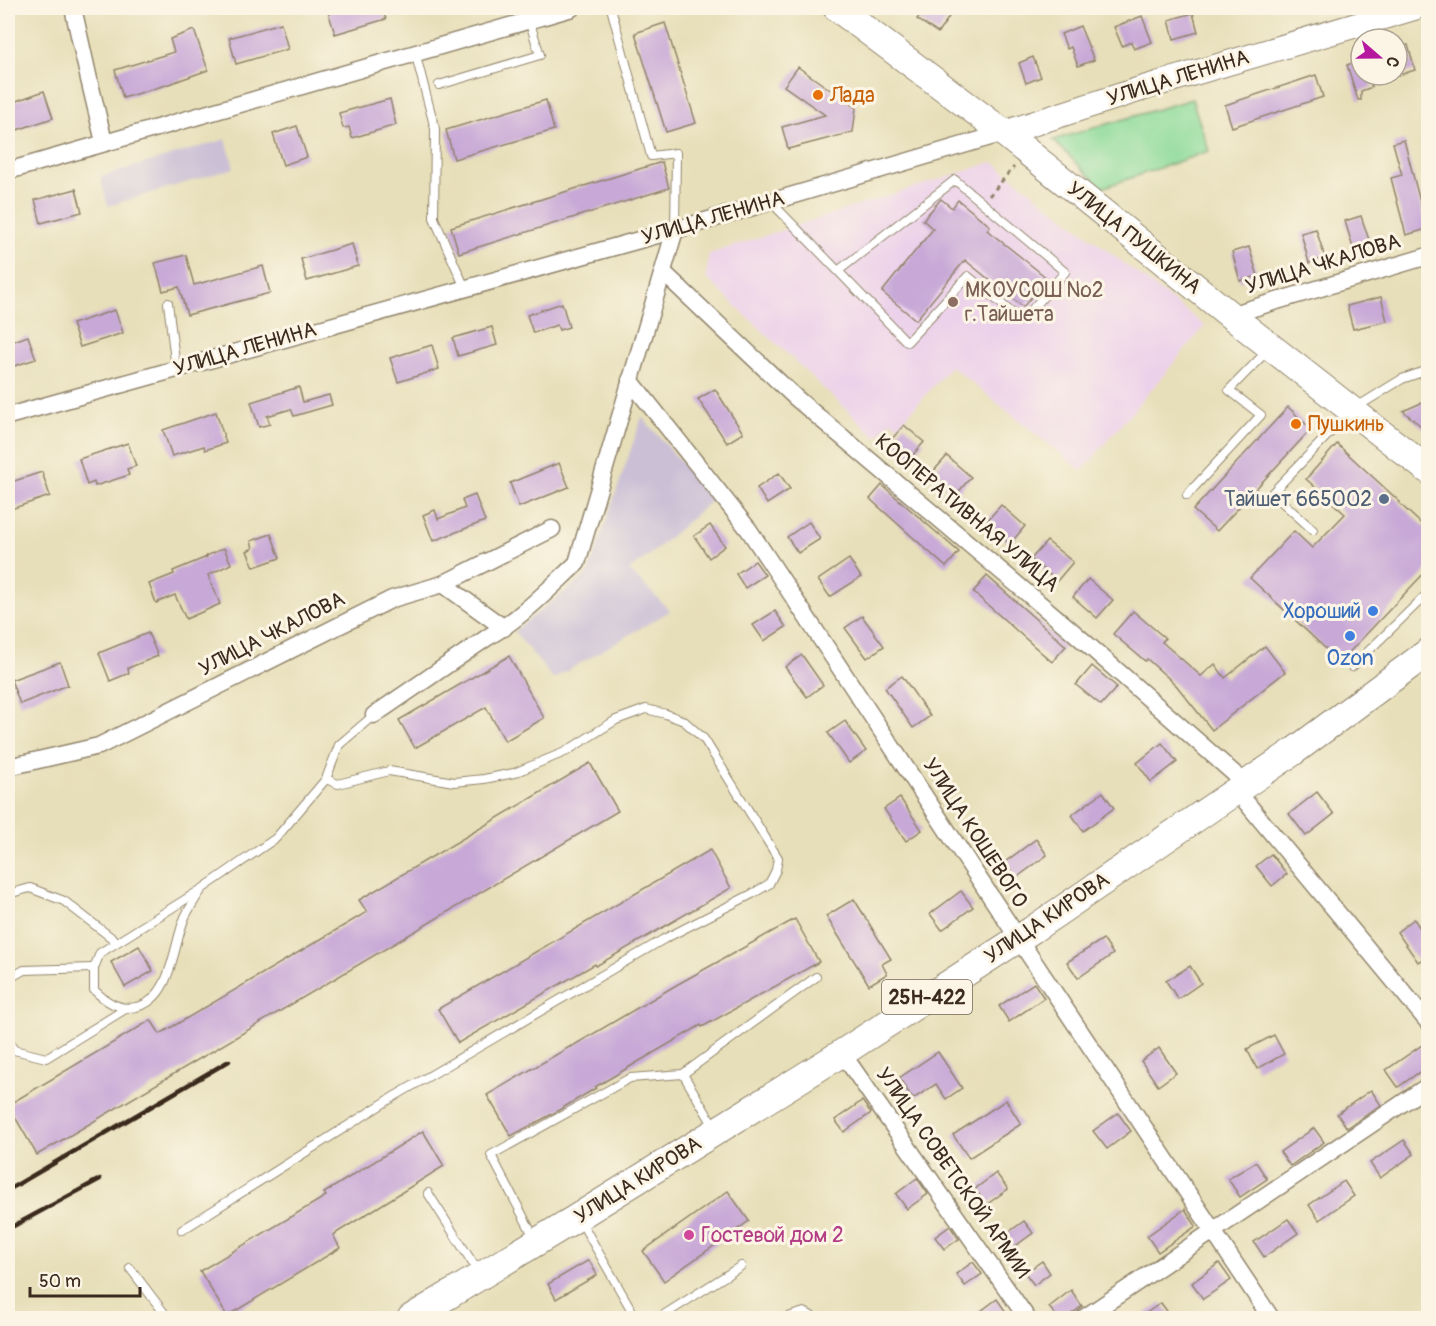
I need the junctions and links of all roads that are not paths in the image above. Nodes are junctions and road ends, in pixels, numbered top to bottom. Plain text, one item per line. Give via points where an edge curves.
1 (73, 8) edge
2 (572, 8) edge
3 (611, 8) edge
4 (837, 8) edge
5 (1414, 8) edge
6 (529, 20) junction
7 (415, 52) junction
8 (439, 84) dead end
9 (1004, 134) junction
10 (104, 142) junction
11 (8, 171) edge
12 (771, 202) junction
13 (675, 230) junction
14 (1428, 256) edge
15 (663, 272) junction
16 (838, 272) junction
17 (465, 288) junction
18 (168, 303) dead end
19 (1230, 315) junction
20 (1271, 347) junction
21 (176, 369) junction
22 (1428, 370) edge
23 (630, 380) junction
24 (1352, 410) junction
25 (8, 416) edge
26 (1428, 470) edge
27 (1187, 495) dead end
28 (552, 529) dead end
29 (1313, 530) dead end
30 (442, 584) junction
31 (1428, 593) edge
32 (504, 628) junction
33 (1428, 652) edge
34 (1352, 668) dead end
35 (374, 715) joint
36 (8, 767) edge
37 (326, 779) junction
38 (1241, 787) junction
39 (202, 889) junction
40 (8, 894) edge
41 (1018, 938) junction
42 (117, 942) junction
43 (94, 968) junction
44 (816, 977) dead end
45 (8, 979) edge
46 (127, 1008) junction
47 (1428, 1022) edge
48 (8, 1041) edge
49 (842, 1053) junction
50 (683, 1074) junction
51 (1428, 1086) edge
52 (717, 1131) junction
53 (428, 1193) dead end
54 (578, 1217) junction
55 (182, 1230) dead end
56 (1214, 1232) junction
57 (536, 1242) junction
58 (741, 1266) dead end
59 (130, 1268) dead end
60 (481, 1276) junction
61 (168, 1318) edge
62 (411, 1318) edge
63 (636, 1318) edge
64 (659, 1318) edge
65 (785, 1318) edge
66 (814, 1318) edge
67 (1027, 1318) edge
68 (1084, 1318) edge
69 (1271, 1318) edge

1 - 10 street
2 - 6 street
3 - 13 lane via 651,156 676,153
4 - 9 main road, УЛИЦА ПУШКИНА
5 - 9 main road, УЛИЦА ЛЕНИНА
6 - 7 street
6 - 8 lane via 540,55
7 - 10 street
7 - 17 lane via 435,129 434,218
9 - 12 street, УЛИЦА ЛЕНИНА
9 - 19 main road, УЛИЦА ПУШКИНА
10 - 11 street
12 - 13 street, УЛИЦА ЛЕНИНА
12 - 16 lane
13 - 15 street
13 - 17 street, УЛИЦА ЛЕНИНА
14 - 19 street, УЛИЦА ЧКАЛОВА
15 - 23 street
15 - 38 street, КООПЕРАТИВНАЯ УЛИЦА via 796,398 1071,630
16 - 16 lane via 907,342 968,276 1022,321 1065,272 955,180
17 - 21 street, УЛИЦА ЛЕНИНА
18 - 21 lane
19 - 20 main road, УЛИЦА ПУШКИНА
20 - 24 main road, УЛИЦА ПУШКИНА
20 - 27 lane via 1229,390 1261,415
21 - 25 street, УЛИЦА ЛЕНИНА
22 - 24 lane via 1402,379
23 - 32 street via 577,563
23 - 41 street, УЛИЦА КОШЕВОГО via 749,530
24 - 26 main road, УЛИЦА ПУШКИНА
24 - 29 lane via 1272,493
28 - 30 street, УЛИЦА ЧКАЛОВА
30 - 32 street
30 - 36 street, УЛИЦА ЧКАЛОВА via 392,599 99,746
31 - 34 lane
32 - 35 street
33 - 38 main road, УЛИЦА КИРОВА / 25Н-422
35 - 37 lane via 339,745
37 - 39 lane via 276,838
37 - 55 lane via 338,784 389,771 454,782 514,773 565,752 616,720 646,709 684,722 704,739 778,858 776,870 769,884 664,939 395,1096
38 - 41 main road, УЛИЦА КИРОВА / 25Н-422
38 - 47 street, КООПЕРАТИВНАЯ УЛИЦА
39 - 42 lane
39 - 46 lane via 185,918 162,989 148,1003
40 - 42 lane via 30,888 64,901
41 - 49 main road, УЛИЦА КИРОВА / 25Н-422
41 - 56 street, УЛИЦА КОШЕВОГО
42 - 43 lane via 100,953
43 - 45 lane via 24,970
43 - 46 lane via 94,990 106,1002
44 - 50 lane
46 - 48 lane via 46,1058 14,1050
49 - 52 main road, УЛИЦА КИРОВА / 25Н-422
49 - 67 street, УЛИЦА СОВЕТСКОЙ АРМИИ
50 - 52 lane
50 - 57 lane via 630,1078 491,1155
51 - 56 street
52 - 54 main road, УЛИЦА КИРОВА / 25Н-422
53 - 60 lane
54 - 57 main road, УЛИЦА КИРОВА / 25Н-422
54 - 63 lane
56 - 68 street
56 - 69 street, УЛИЦА КОШЕВОГО
57 - 60 main road, УЛИЦА КИРОВА / 25Н-422
58 - 64 lane
59 - 61 lane
60 - 62 main road, УЛИЦА КИРОВА / 25Н-422
65 - 66 lane via 804,1312

